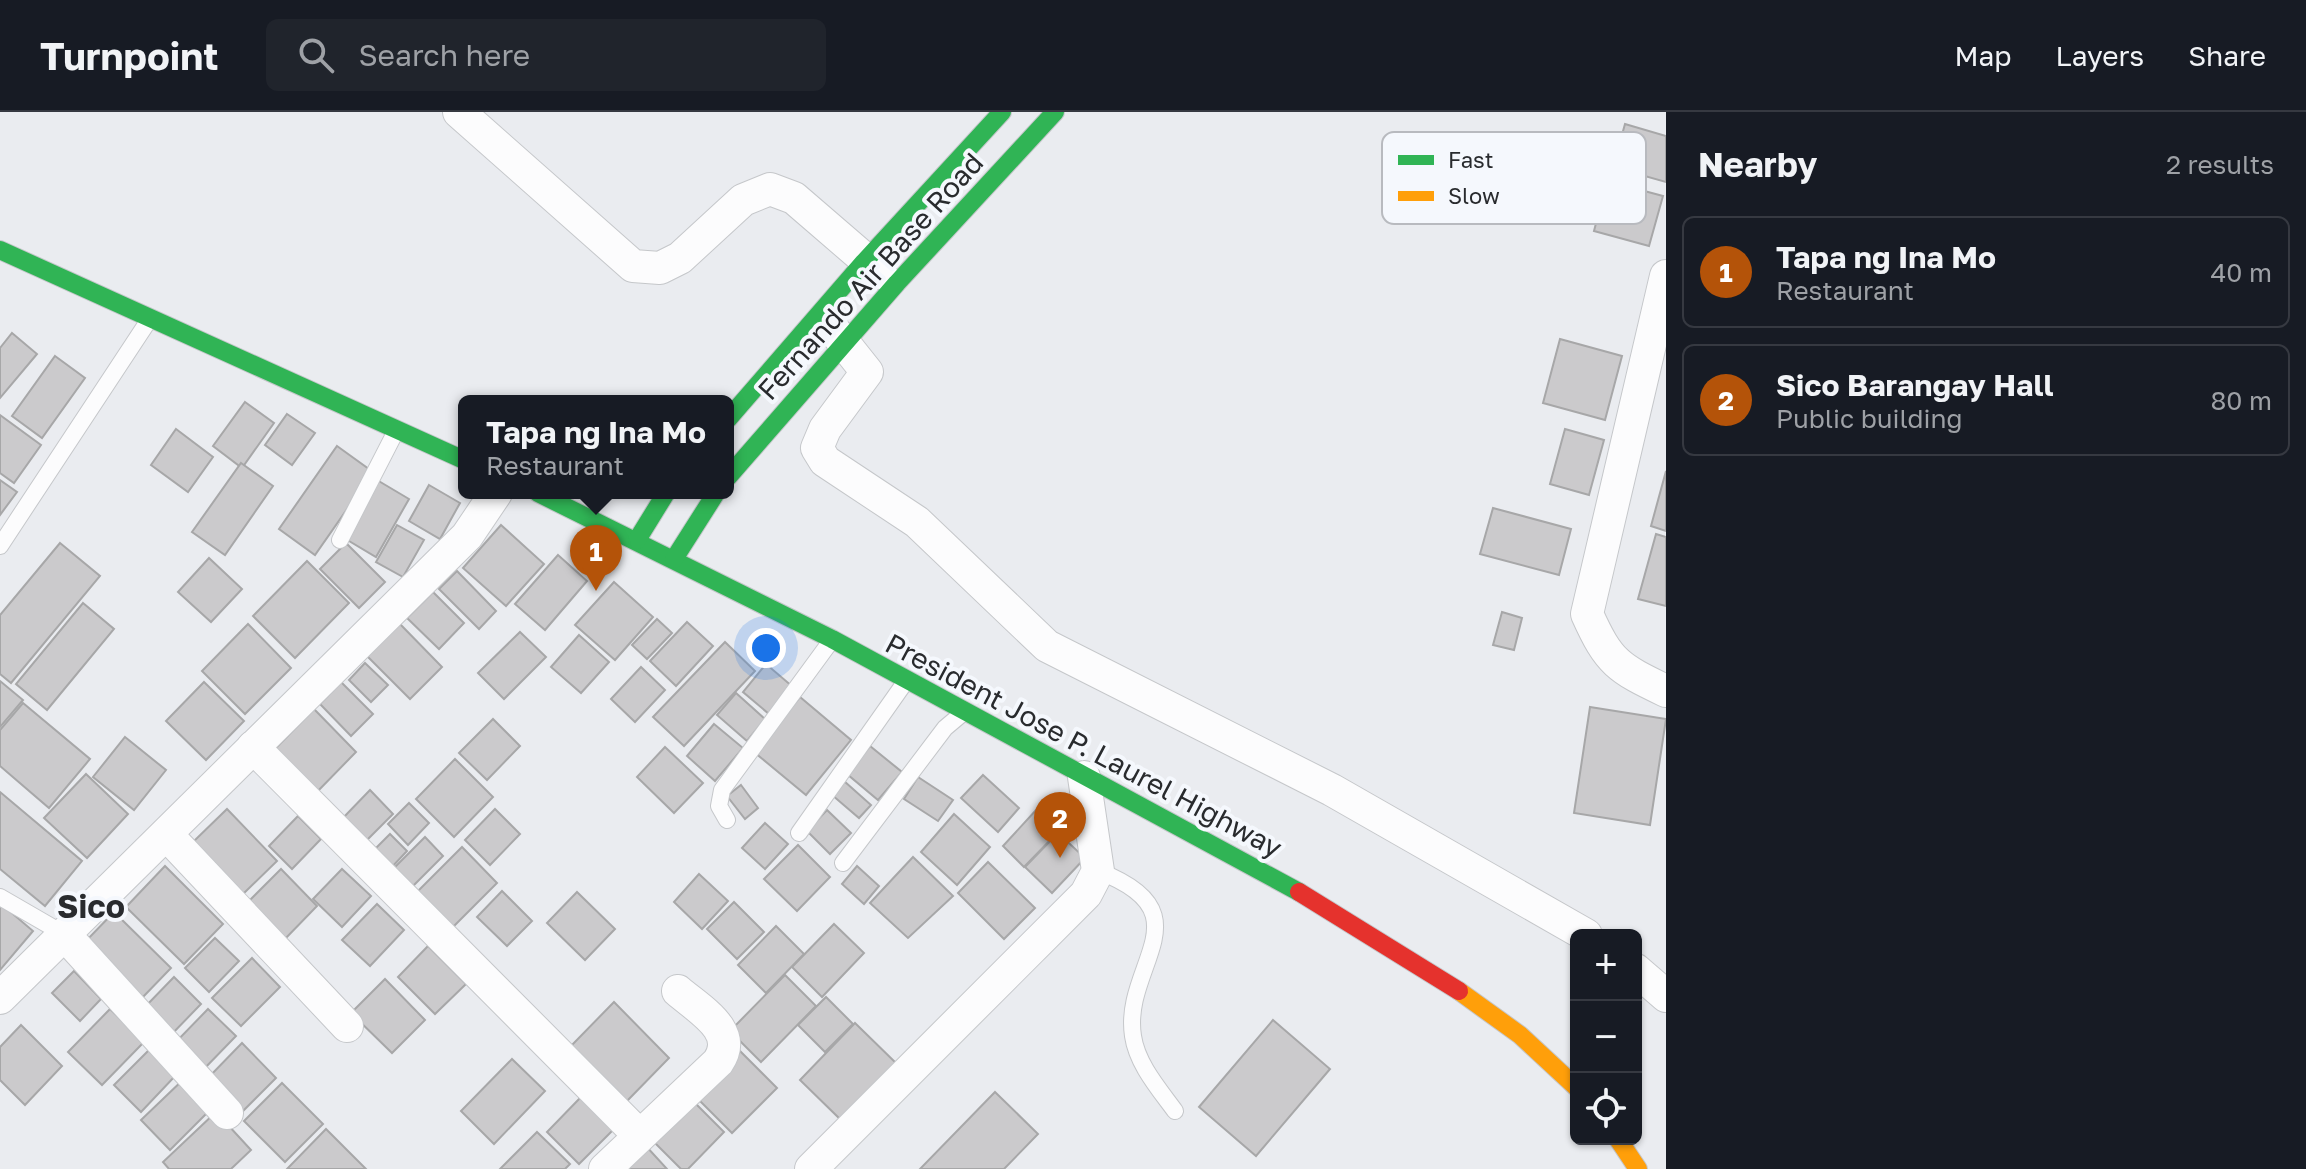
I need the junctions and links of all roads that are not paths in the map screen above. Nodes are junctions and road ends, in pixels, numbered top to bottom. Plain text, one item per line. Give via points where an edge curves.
1 (459, 112) edge
2 (1002, 112) edge
3 (1055, 112) edge
4 (9, 258) edge
5 (864, 262) junction
6 (1666, 276) edge
7 (897, 283) junction
8 (819, 316) junction
9 (150, 319) junction
10 (846, 341) junction
11 (773, 369) junction
12 (800, 395) junction
13 (743, 400) junction
14 (734, 411) edge
15 (776, 424) junction
16 (397, 430) junction
17 (458, 457) edge
18 (734, 470) edge
19 (492, 499) edge
20 (551, 499) edge
21 (662, 499) edge
22 (712, 499) edge
23 (340, 540) dead end
24 (637, 540) junction
25 (0, 546) edge
26 (674, 559) junction
27 (832, 639) junction
28 (906, 681) junction
29 (1666, 691) edge
30 (964, 711) junction
31 (253, 747) junction
32 (1084, 777) junction
33 (727, 820) dead end
34 (799, 833) dead end
35 (167, 835) junction
36 (843, 863) dead end
37 (1098, 871) junction
38 (0, 897) edge
39 (1575, 929) edge
40 (64, 934) junction
41 (1642, 975) edge
42 (678, 991) dead end
43 (2, 992) edge
44 (1666, 996) edge
45 (347, 1026) dead end
46 (1570, 1081) edge
47 (1175, 1111) dead end
48 (227, 1113) dead end
49 (639, 1135) junction
50 (1622, 1145) edge
51 (605, 1169) edge
52 (811, 1169) edge
53 (1638, 1169) edge

1 - 5 street via 633,266 660,268 680,258 743,200 770,189 794,198 823,220
2 - 5 main road, Fernando Air Base Road
3 - 7 main road, Fernando Air Base Road
4 - 9 main road
5 - 7 street
5 - 8 main road, Fernando Air Base Road
6 - 29 street via 1587,614 1603,651 1630,673
7 - 10 main road, Fernando Air Base Road
8 - 10 street
8 - 11 main road, Fernando Air Base Road
9 - 16 main road
9 - 25 lane
10 - 12 main road, Fernando Air Base Road
10 - 39 street via 867,372 825,429 817,448 825,461 917,522 1047,646 1332,790
11 - 12 main road
11 - 13 main road, Fernando Air Base Road
12 - 15 main road, Fernando Air Base Road
13 - 14 main road, Fernando Air Base Road
13 - 15 main road via 768,424
15 - 18 main road, Fernando Air Base Road
16 - 17 main road
16 - 23 lane
19 - 31 street via 467,536
20 - 24 main road, President Jose P. Laurel Highway
21 - 24 main road
22 - 26 main road
24 - 26 main road, President Jose P. Laurel Highway
26 - 27 main road, President Jose P. Laurel Highway
27 - 28 main road, President Jose P. Laurel Highway
27 - 33 lane via 722,790 719,806
28 - 30 main road, President Jose P. Laurel Highway
28 - 34 lane
30 - 32 main road, President Jose P. Laurel Highway
30 - 36 lane via 945,728
31 - 35 street
31 - 49 street
32 - 37 street
32 - 46 main road, President Jose P. Laurel Highway via 1332,910 1464,994 1520,1035
35 - 40 street
35 - 45 street
37 - 47 lane via 1143,895 1153,916 1155,939 1138,991 1133,1036 1148,1073
37 - 52 street via 1086,894
38 - 40 lane
40 - 43 street
40 - 48 street
41 - 44 street
42 - 49 street via 713,1021 726,1039 726,1049
49 - 51 street
50 - 53 main road

